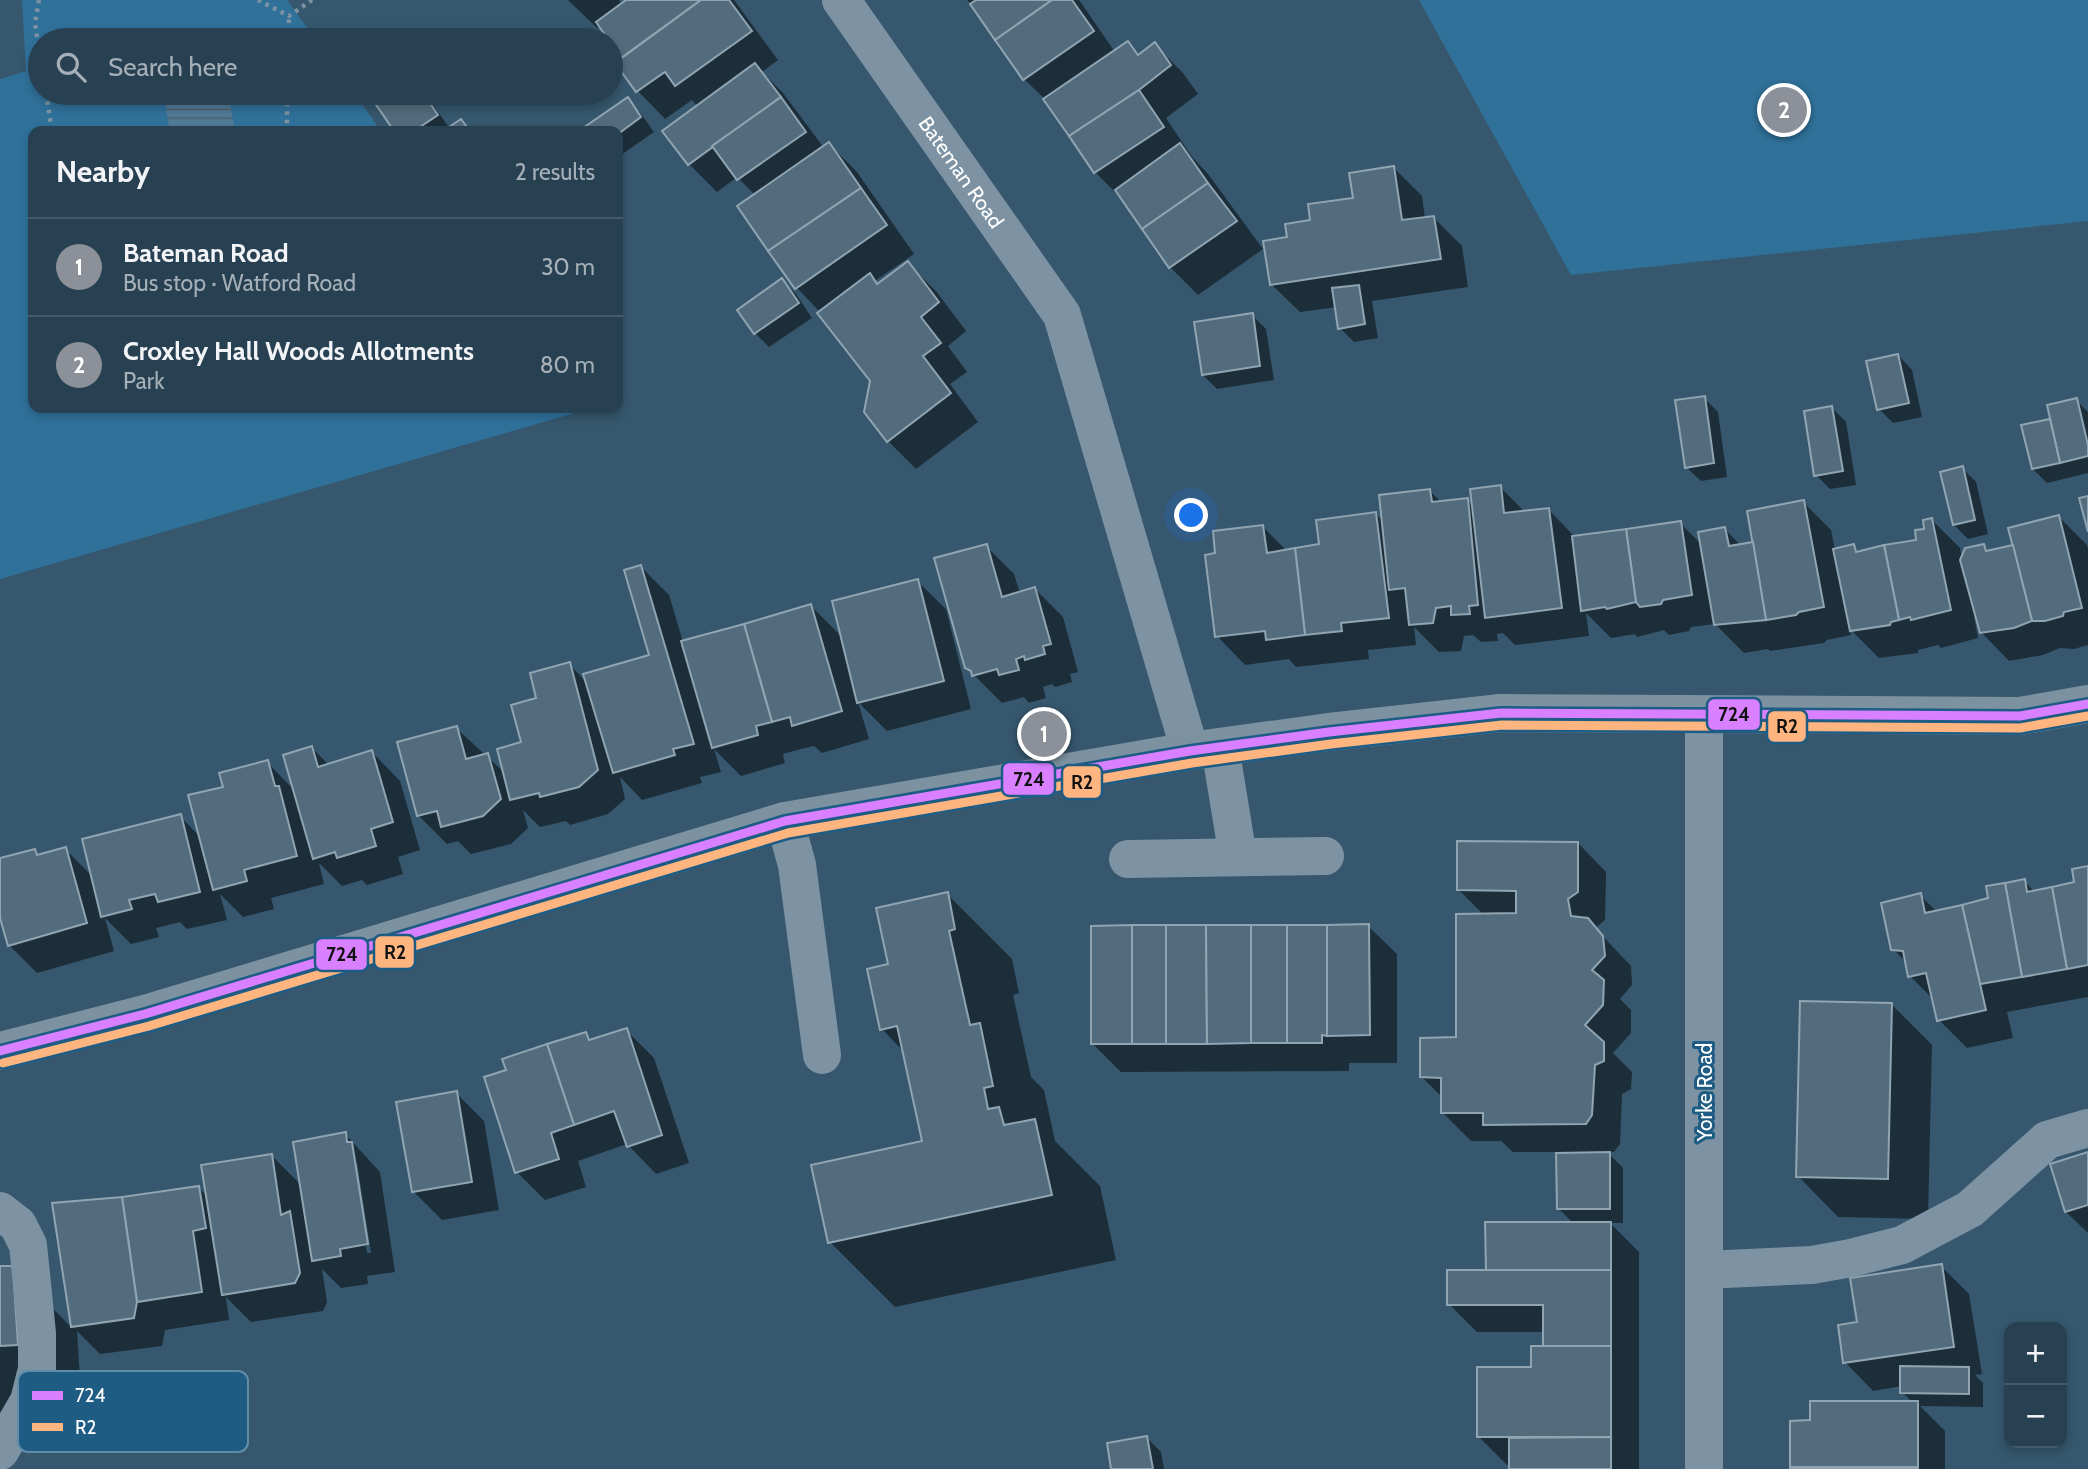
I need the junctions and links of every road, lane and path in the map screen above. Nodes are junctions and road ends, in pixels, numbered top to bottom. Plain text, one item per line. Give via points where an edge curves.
1 (40, 0) edge
2 (258, 0) edge
3 (312, 0) edge
4 (841, 0) edge
5 (289, 16) junction
6 (36, 28) edge
7 (288, 28) edge
8 (48, 105) edge
9 (287, 105) edge
10 (51, 126) edge
11 (286, 126) edge
12 (2088, 704) edge
13 (1704, 715) junction
14 (1205, 749) junction
15 (785, 821) junction
16 (1325, 856) dead end
17 (1238, 857) junction
18 (1128, 859) dead end
19 (0, 1051) edge
20 (822, 1055) dead end
21 (2088, 1128) edge
22 (0, 1211) edge
23 (1704, 1270) junction
24 (36, 1371) edge
25 (18, 1420) edge
26 (0, 1451) edge
27 (1704, 1469) edge

1 - 6 path
2 - 5 path
3 - 5 path
4 - 14 street, Bateman Road via 1062,315
5 - 7 path
8 - 10 path
9 - 11 path
12 - 13 main road via 2020,716
13 - 14 main road via 1501,713
13 - 23 street, Yorke Road
14 - 15 main road
14 - 17 street, Bateman Road
15 - 19 main road via 145,1014
15 - 20 street via 797,865
16 - 17 street
17 - 18 street
21 - 23 street via 2047,1140 1970,1209 1902,1245 1812,1265
22 - 24 street via 18,1225 28,1245
23 - 27 street, Yorke Road
25 - 26 street

